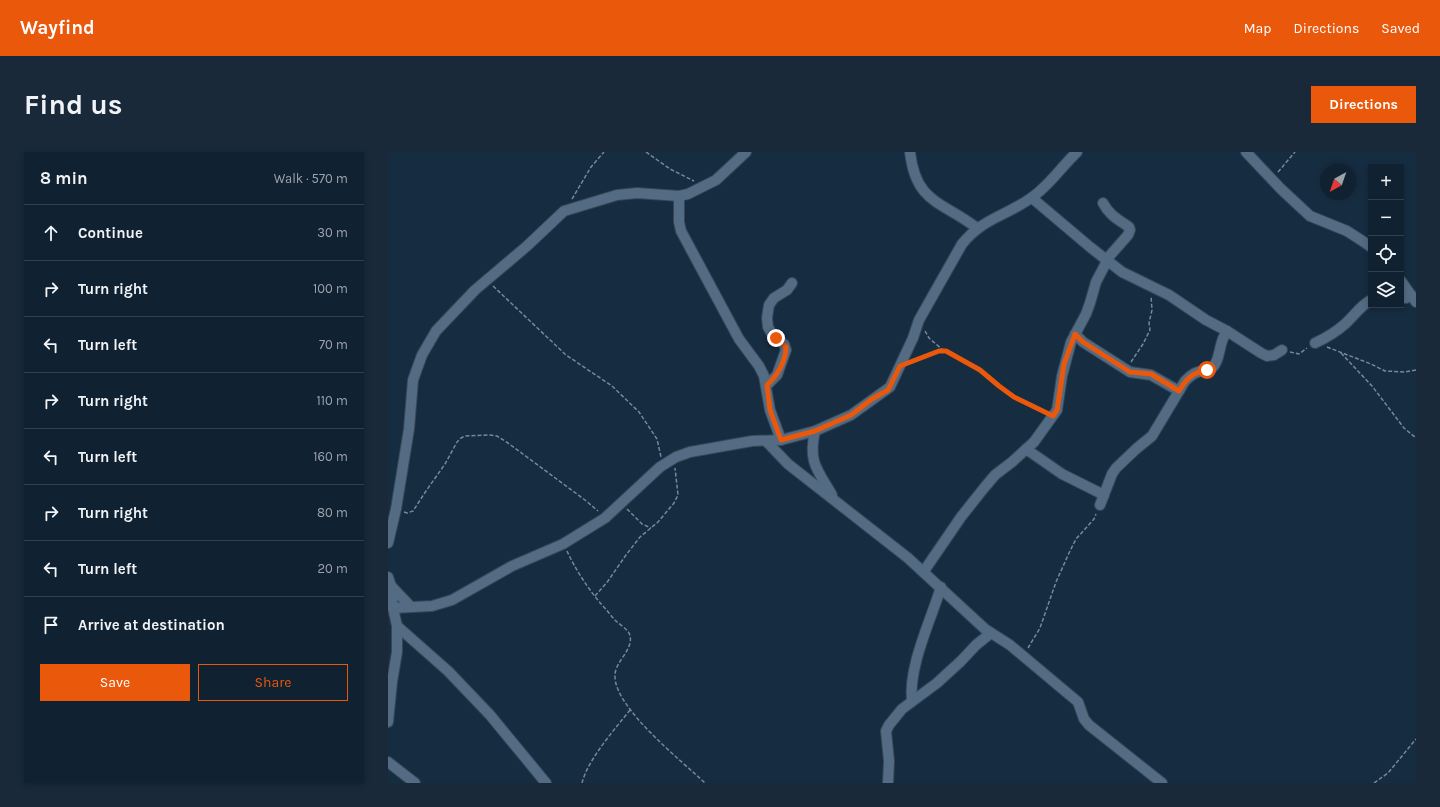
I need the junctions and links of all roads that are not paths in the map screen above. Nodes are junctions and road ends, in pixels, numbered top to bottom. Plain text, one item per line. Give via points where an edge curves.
1 (746, 152) edge
2 (910, 152) edge
3 (1077, 152) edge
4 (1246, 152) edge
5 (679, 196) junction
6 (1032, 198) junction
7 (1103, 203) dead end
8 (977, 228) junction
9 (1368, 245) edge
10 (1106, 261) junction
11 (792, 283) dead end
12 (1404, 287) edge
13 (1409, 298) edge
14 (1368, 302) edge
15 (1227, 331) junction
16 (1075, 334) junction
17 (1315, 344) road end
18 (1282, 350) road end
19 (767, 385) junction
20 (1179, 391) junction
21 (815, 431) junction
22 (781, 440) junction
23 (766, 441) junction
24 (1026, 449) junction
25 (1104, 495) junction
26 (836, 500) junction
27 (1100, 505) road end
28 (388, 541) edge
29 (924, 571) junction
30 (390, 582) edge
31 (941, 587) junction
32 (411, 607) junction
33 (393, 608) junction
34 (397, 626) junction
35 (991, 633) junction
36 (912, 701) junction
37 (388, 722) edge
38 (388, 762) edge
39 (415, 783) edge
40 (546, 783) edge
41 (888, 783) edge
42 (1162, 783) edge

1 - 5 street via 716,180
2 - 8 street via 917,181 926,195
3 - 6 street
4 - 9 street via 1310,216 1347,232
5 - 19 street via 681,231 744,348 759,366
5 - 28 street via 637,193 617,195 564,211 475,290 436,331 422,354 414,380 409,429
6 - 8 street
6 - 10 street
7 - 10 street via 1113,216 1130,230
8 - 21 street via 962,244 919,320 888,390 851,415
10 - 15 street via 1122,272 1170,295
10 - 16 street via 1086,314
11 - 19 street via 769,305 768,327 784,344 786,350 777,374
12 - 13 street
14 - 17 street via 1344,325
15 - 18 street via 1267,356
15 - 20 street via 1220,345 1218,360 1212,369 1193,374
16 - 20 street via 1125,370 1136,374 1151,374
16 - 24 street via 1064,364 1057,410
19 - 22 street via 770,410
20 - 25 street via 1152,436 1116,468
21 - 22 street
21 - 26 street via 812,451 815,467
22 - 23 street
23 - 26 street via 788,464
23 - 32 street via 752,441 690,452 676,457 660,467 605,518 563,544 512,566 452,600 432,606
24 - 25 street via 1062,474
24 - 29 street via 995,475 984,488
25 - 27 street
26 - 29 street
29 - 31 street
30 - 32 street
30 - 33 street
31 - 35 street
31 - 36 street via 916,664
32 - 33 street
33 - 34 street
34 - 37 street via 397,652
34 - 40 street via 448,671 485,710
35 - 36 street via 937,683
35 - 42 street via 1010,645 1078,702 1089,725
36 - 41 street via 902,709 886,731
38 - 39 street

